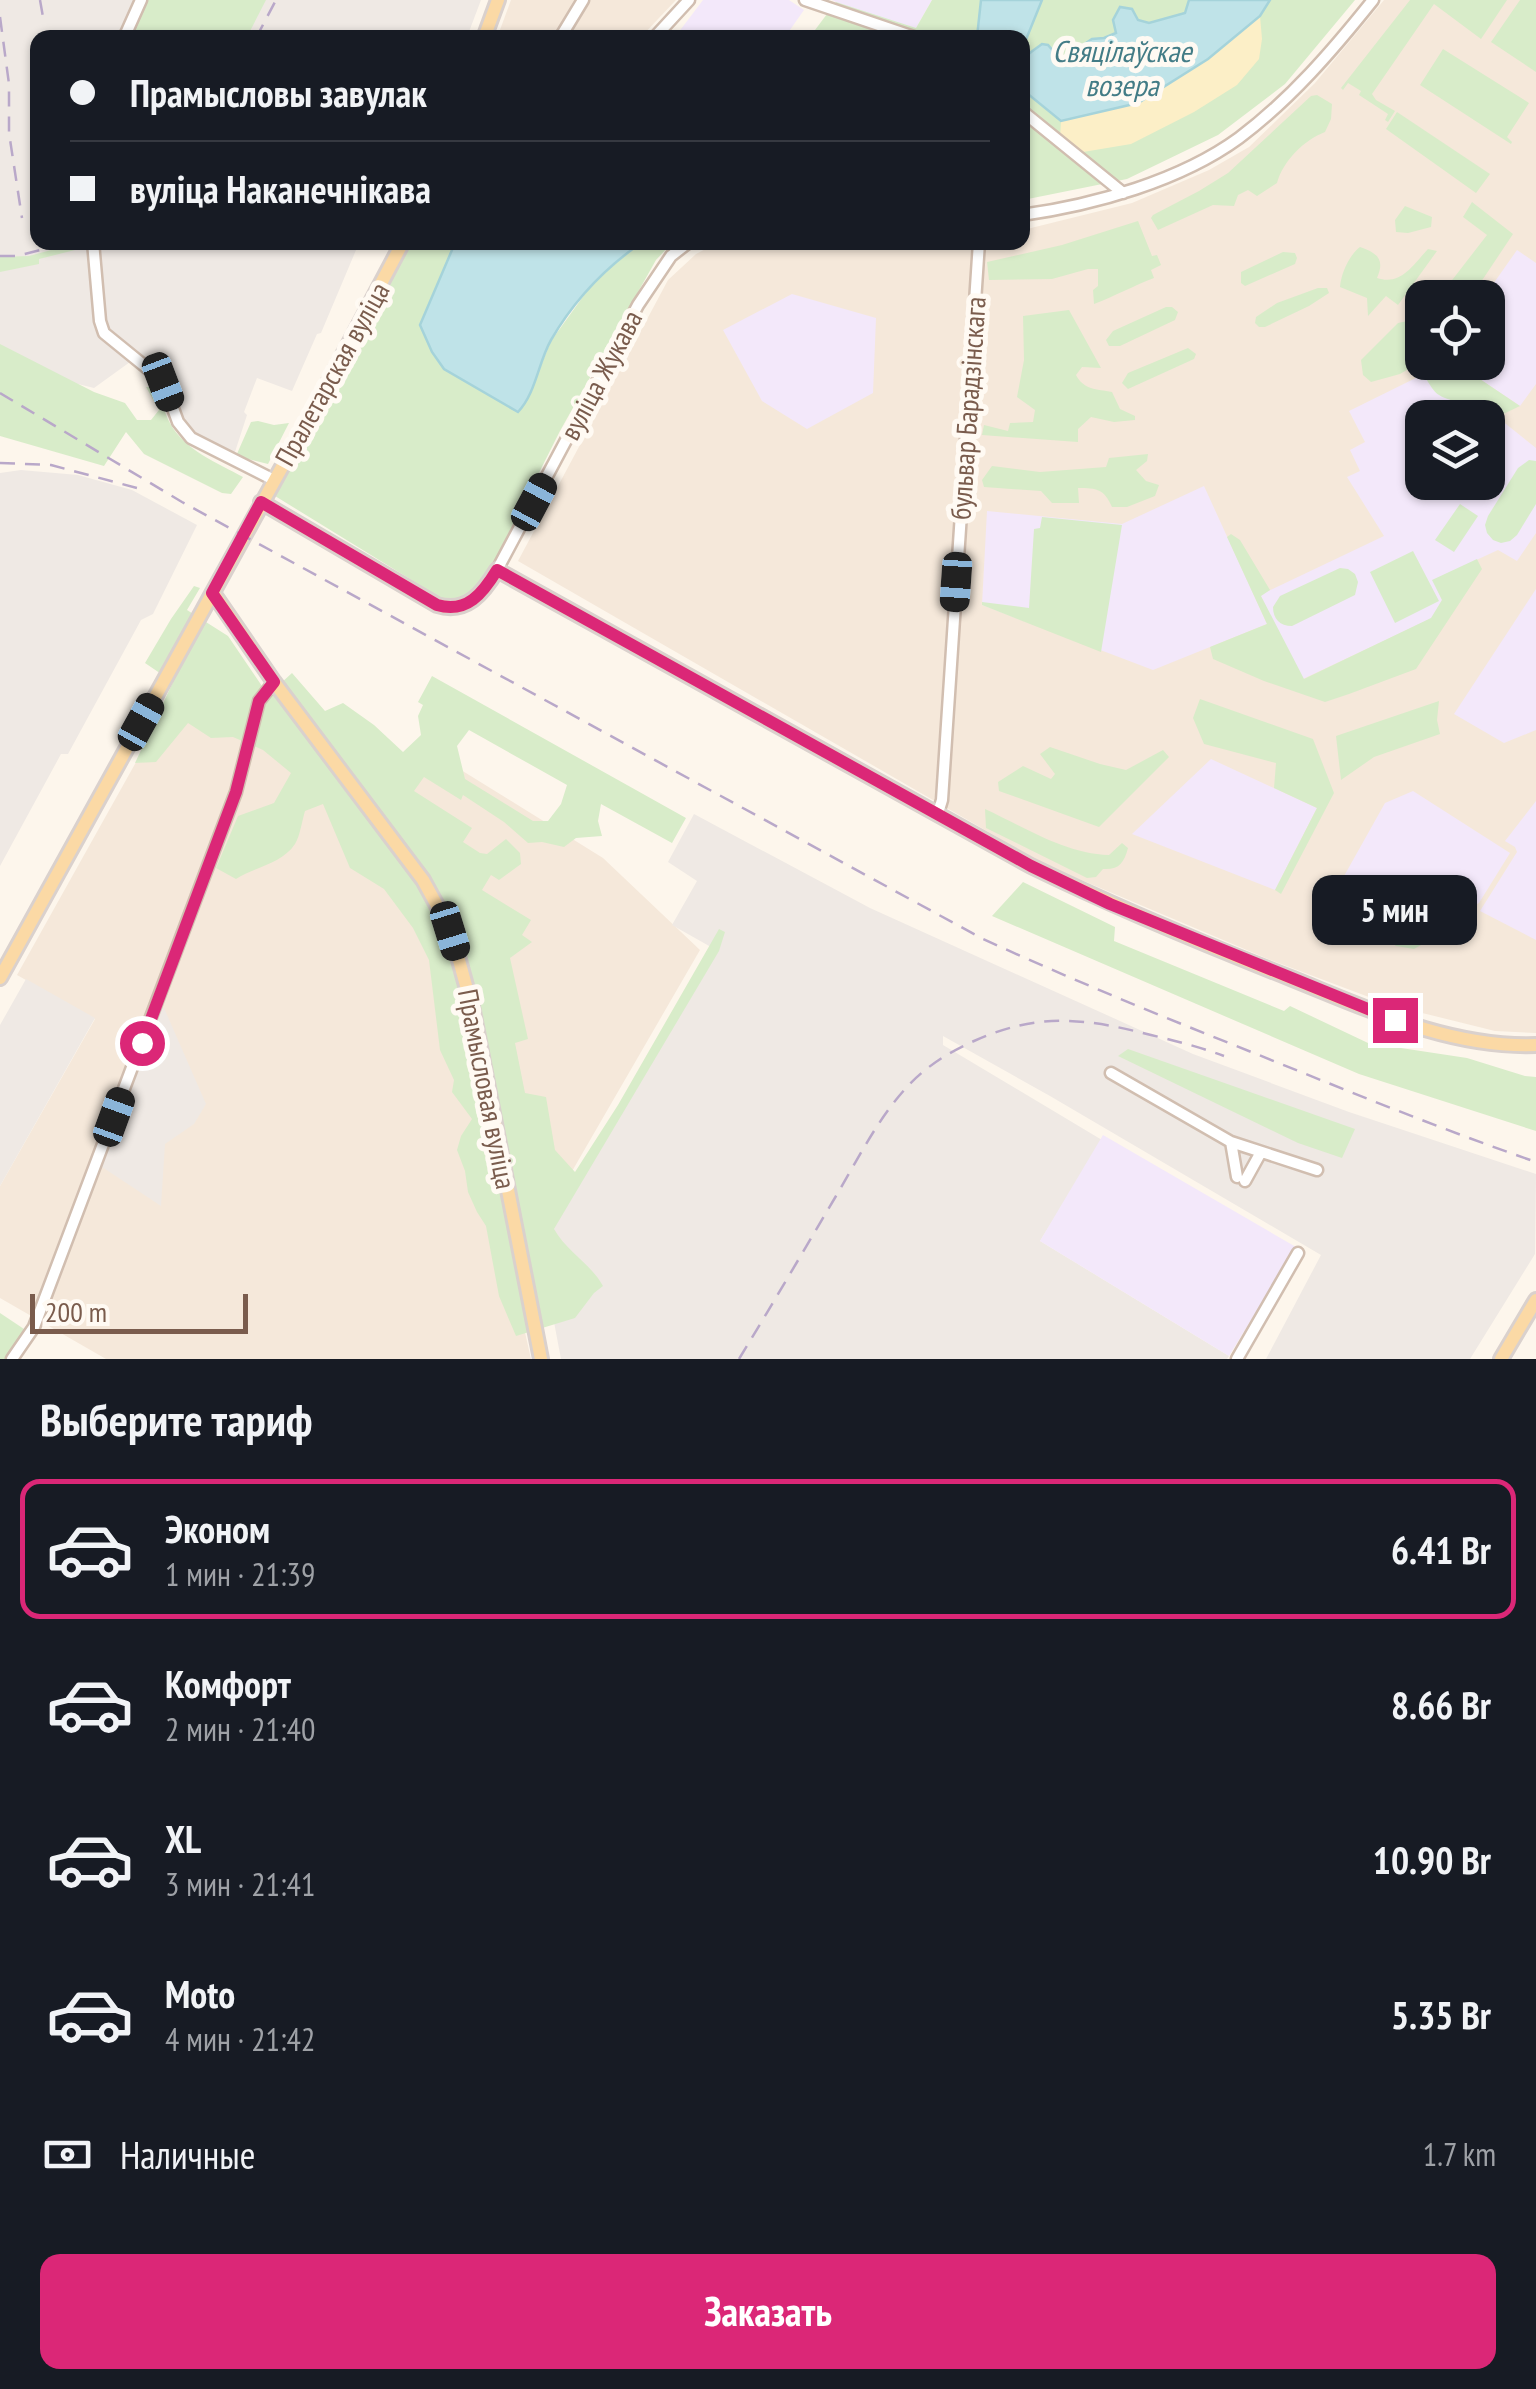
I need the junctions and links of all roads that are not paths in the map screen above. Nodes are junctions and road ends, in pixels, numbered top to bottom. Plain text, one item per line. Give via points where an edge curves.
1 (142, 0) edge
2 (498, 0) edge
3 (583, 0) edge
4 (689, 0) edge
5 (805, 0) edge
6 (1373, 0) edge
7 (128, 30) edge
8 (487, 30) edge
9 (565, 30) edge
10 (661, 30) edge
11 (893, 30) edge
12 (1030, 118) edge
13 (1122, 193) junction
14 (1030, 214) edge
15 (94, 250) edge
16 (398, 250) edge
17 (679, 250) edge
18 (978, 250) edge
19 (274, 480) junction
20 (261, 502) junction
21 (497, 570) junction
22 (212, 593) junction
23 (274, 682) junction
24 (938, 813) junction
25 (0, 978) edge
26 (1536, 1045) edge
27 (1111, 1073) dead end
28 (1231, 1142) junction
29 (1261, 1152) junction
30 (1317, 1170) dead end
31 (1298, 1253) dead end
32 (1536, 1300) edge
33 (12, 1359) edge
34 (541, 1359) edge
35 (1237, 1359) edge
36 (1501, 1359) edge

1 - 7 street
2 - 8 main road
3 - 9 street
4 - 10 street
5 - 11 street
6 - 13 street via 1304,81 1236,140
12 - 13 street
13 - 14 street
15 - 19 street via 104,333 163,382 191,438
16 - 19 main road, Пралетарская вуліца
17 - 21 street, вуліца Жукава via 638,305
18 - 24 street, бульвар Барадзінскага
19 - 20 main road, Пралетарская вуліца
20 - 21 main road via 437,605 460,607 475,599
20 - 22 main road, Пралетарская вуліца
21 - 24 main road
22 - 23 main road, Прамысловая вуліца
22 - 25 main road, Пралетарская вуліца
23 - 33 street via 259,701 236,792 34,1326
23 - 34 main road, Прамысловая вуліца via 420,876 450,931 473,1011
24 - 26 main road via 1110,904 1395,1020 1474,1040
27 - 28 street
28 - 29 street
28 - 29 street via 1241,1179
29 - 30 street
31 - 35 street
32 - 36 main road

